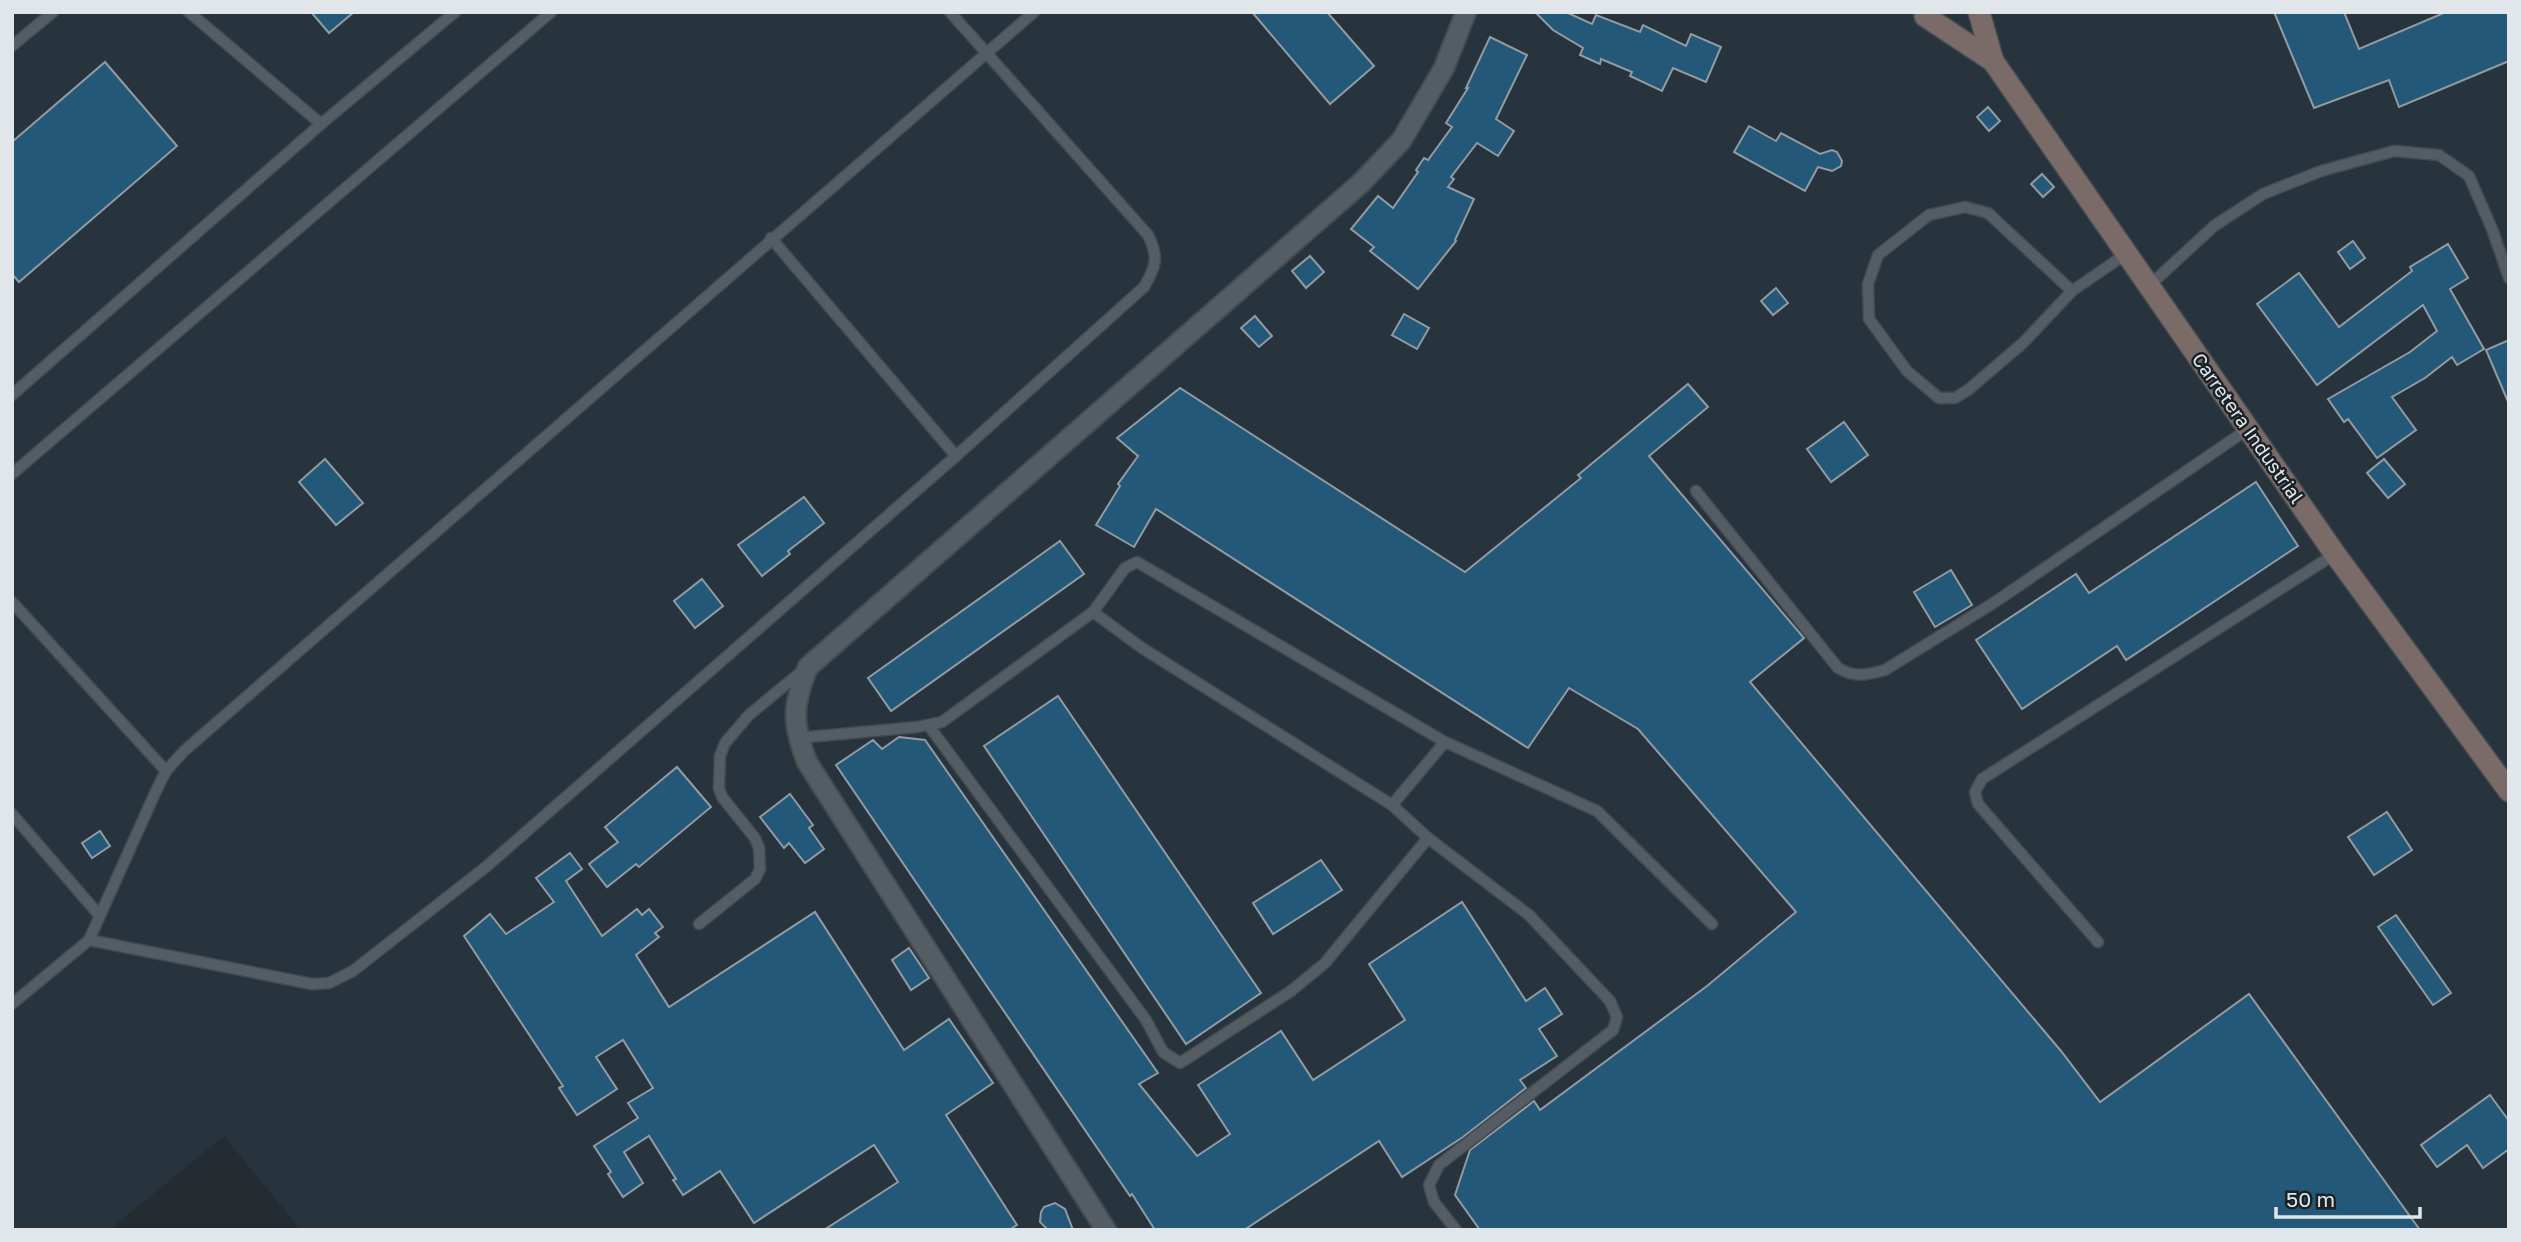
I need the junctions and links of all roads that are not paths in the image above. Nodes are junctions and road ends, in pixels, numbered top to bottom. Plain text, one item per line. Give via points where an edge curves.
1 (53, 12) edge
2 (189, 12) edge
3 (455, 12) edge
4 (551, 12) edge
5 (950, 12) edge
6 (1034, 12) edge
7 (1466, 12) edge
8 (1951, 12) edge
9 (1979, 12) edge
10 (1916, 14) edge
11 (12, 46) edge
12 (986, 54) junction
13 (1993, 61) junction
14 (321, 124) junction
15 (771, 238) junction
16 (2126, 254) junction
17 (2509, 278) edge
18 (2150, 285) junction
19 (2072, 291) junction
20 (12, 395) edge
21 (2248, 429) junction
22 (956, 456) junction
23 (12, 474) edge
24 (1696, 491) dead end
25 (2335, 554) junction
26 (12, 602) edge
27 (1093, 612) junction
28 (808, 667) junction
29 (929, 726) junction
30 (797, 738) junction
31 (1445, 742) junction
32 (166, 771) junction
33 (2509, 791) edge
34 (1392, 804) junction
35 (12, 814) edge
36 (1428, 838) junction
37 (99, 915) junction
38 (699, 924) dead end
39 (1712, 924) dead end
40 (89, 940) junction
41 (2098, 942) dead end
42 (12, 1004) edge
43 (1106, 1230) edge
44 (1455, 1230) edge

1 - 11 lane
2 - 14 lane
3 - 14 lane
4 - 23 lane
5 - 12 lane
6 - 12 lane
7 - 28 street via 1444,68 1401,141 1361,183
8 - 10 main road via 1944,16
9 - 13 main road, Carretera Industrial
10 - 13 main road, Carretera Industrial
12 - 15 lane
12 - 22 lane via 1148,235 1155,250 1154,270 1144,287
13 - 16 main road, Carretera Industrial
14 - 20 lane
15 - 22 lane
15 - 32 lane via 194,741
16 - 18 main road, Carretera Industrial
16 - 19 lane
17 - 18 lane via 2469,176 2439,155 2394,151 2321,171 2263,194 2214,226
18 - 21 main road, Carretera Industrial
19 - 19 lane via 2022,343 1955,398 1940,398 1907,371 1869,319 1868,284 1878,255 1928,215 1965,207 1988,213
21 - 24 lane via 1995,601 1885,670 1866,675 1850,675 1838,668
21 - 25 main road, Carretera Industrial
22 - 40 lane via 487,866 353,971 329,984 312,984
25 - 33 main road, Carretera Industrial
25 - 41 lane via 1982,779 1975,792 1978,804
26 - 32 lane
27 - 29 lane via 942,722
27 - 31 lane via 1125,568 1137,562
27 - 34 lane via 1142,649
28 - 30 street via 796,695
28 - 38 lane via 757,707 724,743 719,788 755,838 760,869 755,879
29 - 30 lane
29 - 36 lane via 1146,1020 1163,1052 1180,1063 1291,991 1325,962
30 - 43 street via 807,762
31 - 34 lane
31 - 39 lane via 1597,811
32 - 37 lane
34 - 36 lane
35 - 37 lane
36 - 44 lane via 1529,915 1610,1001 1617,1017 1613,1030 1439,1165 1429,1185 1434,1202
37 - 40 lane
40 - 42 lane

